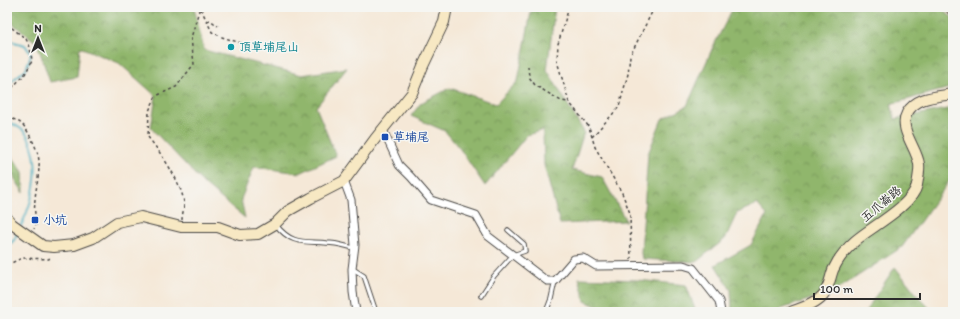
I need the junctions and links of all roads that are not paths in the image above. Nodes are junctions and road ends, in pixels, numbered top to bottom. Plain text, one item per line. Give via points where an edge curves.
1 (447, 7) edge
2 (950, 7) edge
3 (953, 11) edge
4 (953, 94) edge
5 (383, 130) junction
6 (344, 181) junction
7 (7, 218) edge
8 (275, 224) junction
9 (508, 230) dead end
10 (354, 248) junction
11 (513, 255) junction
12 (352, 269) junction
13 (555, 281) junction
14 (481, 296) dead end
15 (356, 312) edge
16 (376, 312) edge
17 (546, 312) edge
18 (721, 312) edge
19 (791, 312) edge

1 - 5 street via 444,22 412,93
2 - 3 street
4 - 19 street, 五爪崙路 via 916,102 907,113 906,132 920,166 916,187 909,199 843,253 827,288 818,300
5 - 6 street
5 - 11 street via 399,165 431,200 476,215 488,236
6 - 8 street via 288,211
6 - 10 street via 351,200
7 - 8 street via 43,246 54,247 74,245 93,238 117,222 141,217 181,228 218,228 240,235 258,234
8 - 10 lane via 283,233 299,242 328,243
9 - 11 lane via 524,244 525,251
10 - 12 street
11 - 13 street via 547,281
11 - 14 lane via 494,276
12 - 15 street
12 - 16 lane via 364,276
13 - 17 lane
13 - 18 street via 574,260 583,258 596,266 683,265 693,268 719,301

